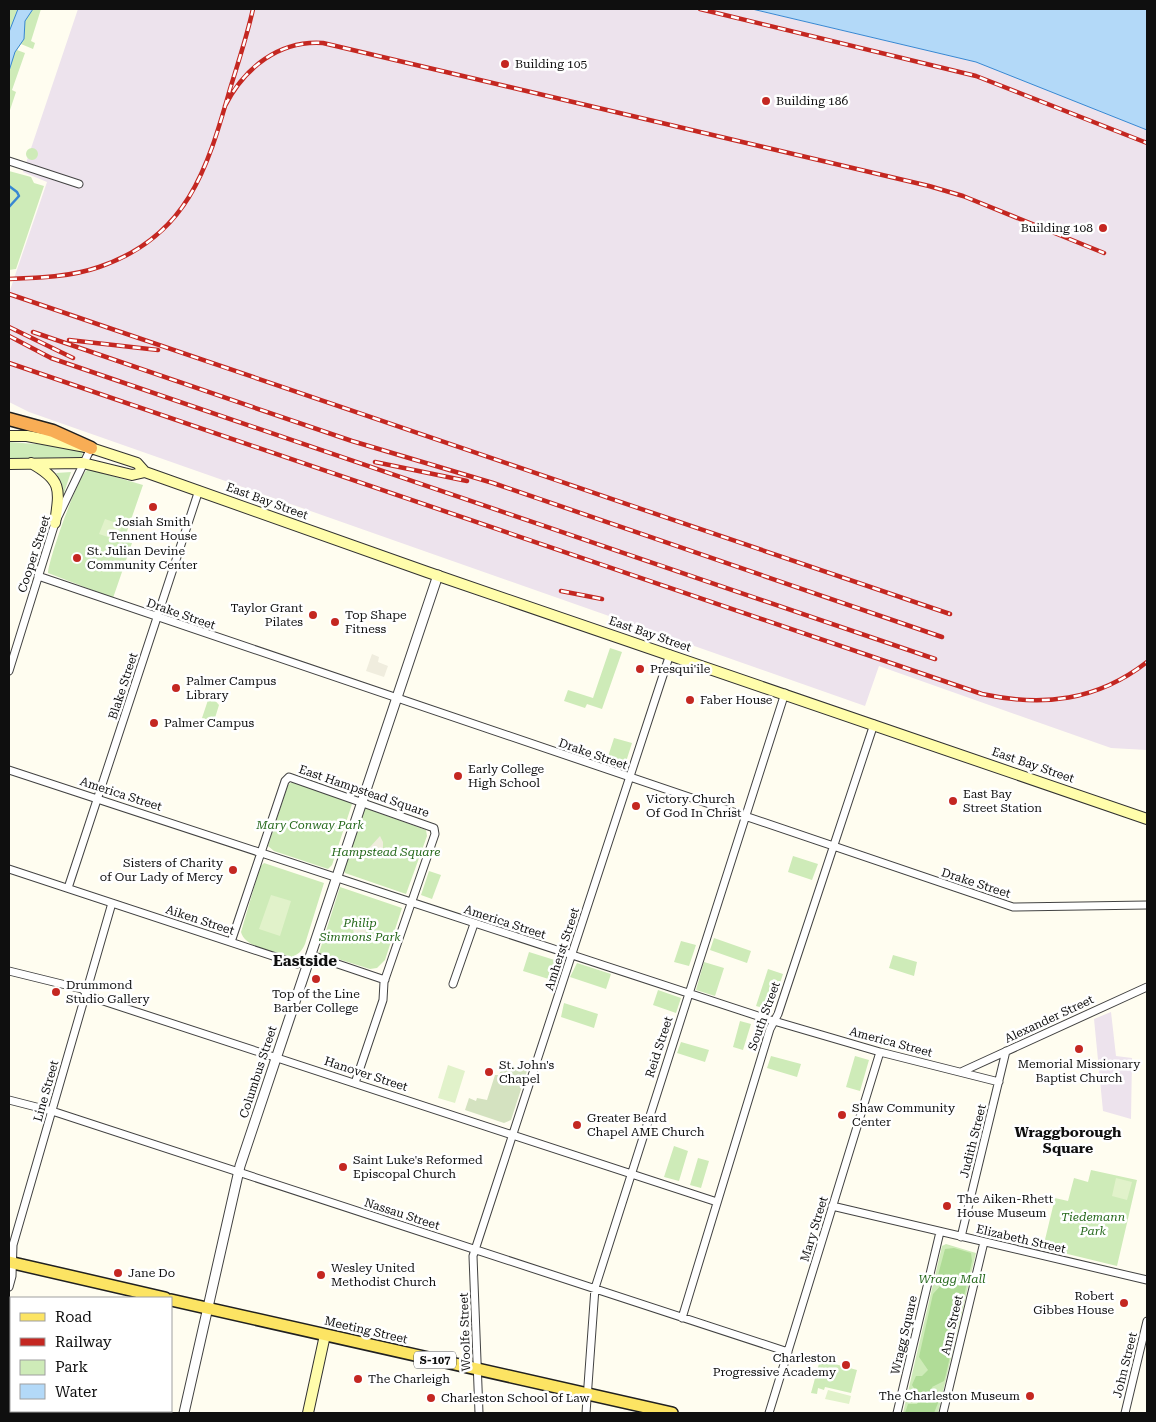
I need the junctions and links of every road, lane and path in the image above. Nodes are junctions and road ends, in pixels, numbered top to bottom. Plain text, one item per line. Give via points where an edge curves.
1 (9, 161) edge
2 (78, 184) dead end
3 (9, 419) edge
4 (9, 436) edge
5 (91, 448) junction
6 (30, 462) junction
7 (83, 463) junction
8 (9, 464) edge
9 (145, 472) junction
10 (199, 490) junction
11 (55, 523) junction
12 (438, 575) junction
13 (38, 576) junction
14 (157, 618) junction
15 (670, 654) junction
16 (9, 671) edge
17 (785, 694) junction
18 (395, 698) junction
19 (874, 724) junction
20 (9, 770) edge
21 (629, 778) junction
22 (98, 798) junction
23 (361, 801) junction
24 (745, 818) junction
25 (1147, 819) edge
26 (832, 847) junction
27 (260, 852) junction
28 (9, 869) edge
29 (335, 878) junction
30 (68, 888) junction
31 (112, 903) junction
32 (410, 903) junction
33 (1147, 905) edge
34 (474, 924) junction
35 (231, 942) junction
36 (572, 956) junction
37 (308, 960) junction
38 (9, 971) edge
39 (385, 980) junction
40 (453, 984) dead end
41 (1147, 986) edge
42 (86, 993) junction
43 (687, 994) junction
44 (774, 1021) junction
45 (1006, 1051) junction
46 (880, 1052) junction
47 (276, 1057) junction
48 (961, 1072) junction
49 (999, 1082) junction
50 (355, 1083) junction
51 (9, 1100) edge
52 (52, 1111) junction
53 (514, 1134) junction
54 (238, 1172) junction
55 (630, 1173) junction
56 (717, 1202) junction
57 (832, 1206) junction
58 (940, 1232) junction
59 (961, 1237) junction
60 (984, 1242) junction
61 (476, 1250) junction
62 (11, 1262) edge
63 (1147, 1280) edge
64 (9, 1287) edge
65 (595, 1288) junction
66 (161, 1297) edge
67 (172, 1300) edge
68 (207, 1308) junction
69 (682, 1318) junction
70 (1147, 1321) edge
71 (325, 1335) junction
72 (788, 1352) junction
73 (477, 1369) junction
74 (587, 1394) junction
75 (184, 1413) edge
76 (308, 1413) edge
77 (479, 1413) edge
78 (586, 1413) edge
79 (672, 1413) edge
80 (768, 1413) edge
81 (898, 1413) edge
82 (943, 1413) edge
83 (1125, 1413) edge

1 - 2 street
3 - 5 highway via 52,431
4 - 5 main road via 35,437
5 - 7 street, Cooper Street
5 - 9 main road via 137,463
6 - 7 main road
6 - 8 main road
6 - 11 main road via 52,476 58,488
7 - 9 main road via 132,475
7 - 11 street, Cooper Street
9 - 10 main road, East Bay Street
10 - 12 main road, East Bay Street
10 - 14 street, Blake Street
11 - 13 street, Cooper Street
12 - 15 main road, East Bay Street
12 - 18 street, Columbus Street
13 - 14 street, Drake Street
13 - 16 street, Cooper Street
14 - 18 street, Drake Street
14 - 22 street, Blake Street
15 - 17 main road, East Bay Street
15 - 21 street, Amherst Street
17 - 19 main road, East Bay Street
17 - 24 street, Reid Street
18 - 21 street, Drake Street
18 - 23 street, Columbus Street
19 - 25 main road, East Bay Street
19 - 26 street, South Street
20 - 22 street, America Street
21 - 24 street, Drake Street
21 - 36 street, Amherst Street
22 - 27 street, America Street
22 - 30 street, Blake Street
23 - 27 street, East Hampstead Square via 289,777
23 - 29 street, Columbus Street
23 - 32 street, East Hampstead Square via 434,828 435,834
24 - 26 street, Drake Street
24 - 43 street, Reid Street
26 - 33 street, Drake Street via 1012,908
26 - 44 street, South Street
27 - 29 street, America Street
27 - 35 street
28 - 30 street, Aiken Street
29 - 32 street, America Street
29 - 37 street, Columbus Street
30 - 31 street, Aiken Street
31 - 35 street, Aiken Street
31 - 42 street, Line Street
32 - 34 street, America Street
32 - 39 street
34 - 36 street, America Street
34 - 40 street
35 - 37 street, Aiken Street via 297,964
36 - 43 street, America Street
36 - 53 street, Amherst Street
37 - 39 street, Aiken Street via 317,957
37 - 47 street, Columbus Street
38 - 42 street, Hanover Street via 82,989
39 - 50 street via 383,1000
41 - 45 street, Alexander Street
42 - 47 street, Hanover Street
42 - 52 street, Line Street
43 - 44 street, America Street
43 - 55 street, Reid Street
44 - 46 street, America Street
44 - 56 street, South Street
45 - 48 street, Alexander Street
45 - 49 street, Judith Street
46 - 48 street, America Street
46 - 57 street, Mary Street
47 - 50 street, Hanover Street
47 - 54 street, Columbus Street
48 - 49 street, America Street
49 - 59 street, Judith Street
50 - 53 street, Hanover Street
51 - 52 street, Nassau Street
52 - 54 street, Nassau Street
52 - 62 street, Line Street via 13,1245
53 - 55 street, Hanover Street
53 - 61 street, Amherst Street
54 - 61 street, Nassau Street
54 - 68 street, Columbus Street
55 - 56 street, Hanover Street
55 - 65 street, Reid Street
56 - 69 street, South Street
57 - 58 street, Elizabeth Street
57 - 72 street, Mary Street
58 - 59 street, Elizabeth Street
58 - 81 street, Wragg Square
59 - 60 street, Elizabeth Street
60 - 63 street, Elizabeth Street
60 - 82 street, Ann Street
61 - 65 street, Nassau Street
61 - 73 street, Woolfe Street via 473,1256
62 - 64 street, Line Street
62 - 66 main road
65 - 69 street, Nassau Street
65 - 74 street, Reid Street
67 - 68 main road, Meeting Street / S-107
68 - 71 main road, Meeting Street / S-107
68 - 75 street, Columbus Street
69 - 72 street, Nassau Street
70 - 83 street, John Street
71 - 73 main road, Meeting Street / S-107
71 - 76 main road
72 - 80 street, Mary Street
73 - 74 main road, Meeting Street / S-107
73 - 77 street, Woolfe Street
74 - 78 street, Reid Street
74 - 79 main road, Meeting Street / S-107

